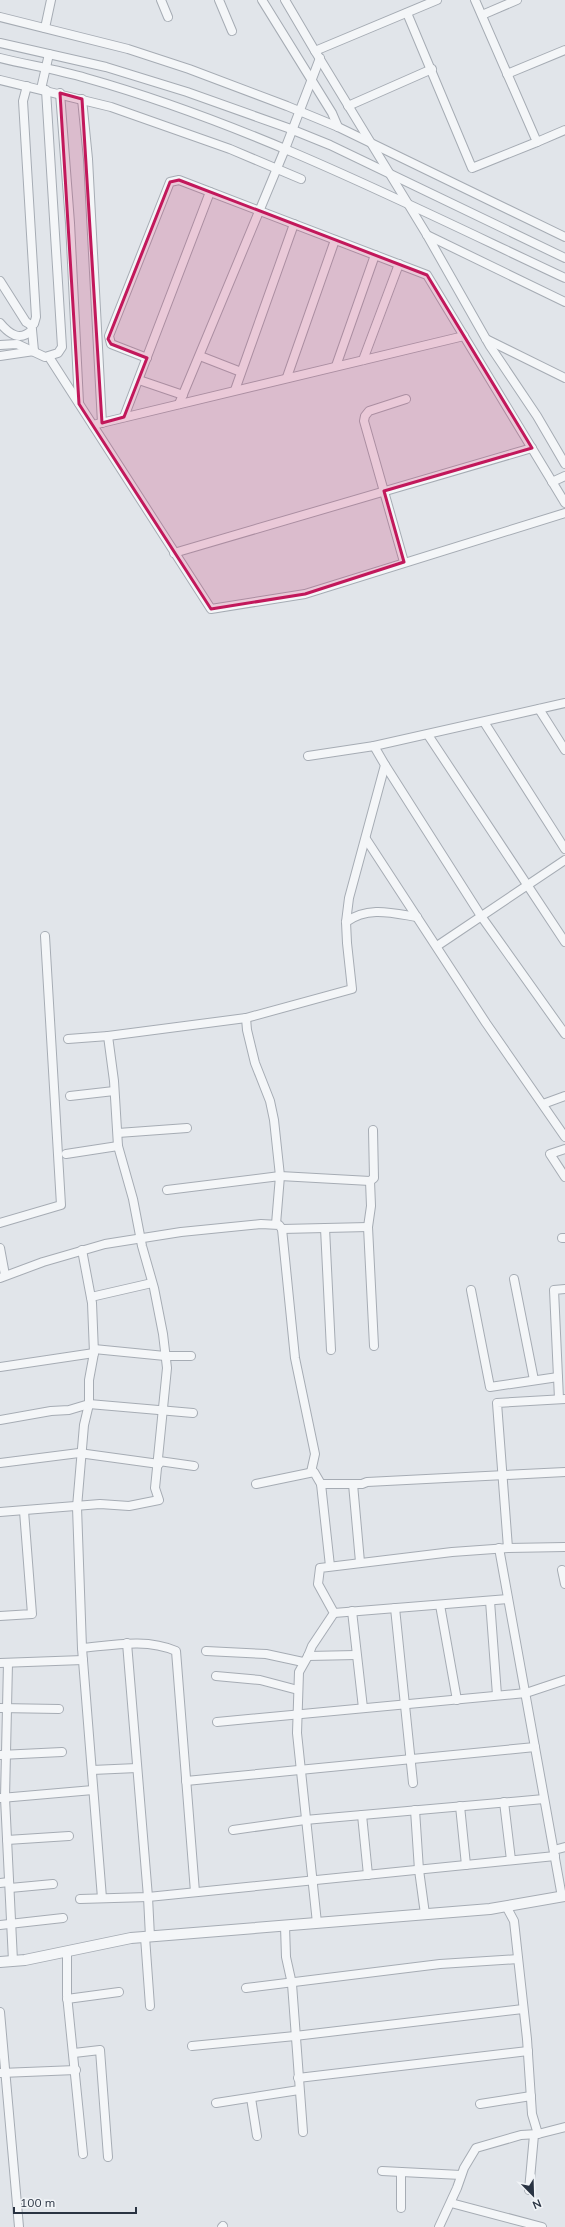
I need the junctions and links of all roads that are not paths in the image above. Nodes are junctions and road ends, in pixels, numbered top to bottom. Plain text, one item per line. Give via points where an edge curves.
1 (51, 0) edge
2 (161, 0) edge
3 (219, 0) edge
4 (262, 0) edge
5 (285, 0) edge
6 (437, 0) edge
7 (475, 0) edge
8 (517, 0) edge
9 (407, 13) junction
10 (482, 15) junction
11 (0, 17) edge
12 (168, 17) dead end
13 (45, 28) junction
14 (232, 31) dead end
15 (0, 43) edge
16 (565, 50) edge
17 (49, 54) junction
18 (318, 54) junction
19 (0, 58) edge
20 (46, 69) junction
21 (432, 70) junction
22 (507, 74) junction
23 (310, 78) junction
24 (0, 80) edge
25 (27, 86) junction
26 (43, 89) junction
27 (60, 93) junction
28 (82, 99) junction
29 (348, 106) junction
30 (298, 110) junction
31 (338, 127) junction
32 (292, 130) junction
33 (565, 130) edge
34 (537, 142) junction
35 (373, 146) junction
36 (285, 149) junction
37 (277, 169) junction
38 (391, 176) junction
39 (301, 179) dead end
40 (210, 192) junction
41 (409, 205) junction
42 (260, 211) junction
43 (294, 224) junction
44 (427, 235) junction
45 (565, 237) edge
46 (335, 240) junction
47 (375, 255) junction
48 (565, 258) edge
49 (399, 264) junction
50 (565, 278) edge
51 (0, 281) edge
52 (565, 302) edge
53 (0, 323) edge
54 (31, 328) junction
55 (464, 336) junction
56 (486, 339) junction
57 (0, 345) edge
58 (34, 351) junction
59 (0, 356) edge
60 (200, 356) junction
61 (50, 357) junction
62 (147, 358) junction
63 (364, 360) junction
64 (336, 366) junction
65 (241, 372) junction
66 (287, 377) junction
67 (565, 378) edge
68 (138, 380) junction
69 (235, 390) junction
70 (183, 395) junction
71 (406, 399) dead end
72 (79, 404) junction
73 (180, 404) junction
74 (124, 417) junction
75 (102, 423) junction
76 (93, 425) junction
77 (532, 448) junction
78 (565, 464) edge
79 (565, 476) edge
80 (552, 482) junction
81 (384, 491) junction
82 (565, 503) edge
83 (565, 513) edge
84 (174, 553) junction
85 (404, 562) junction
86 (565, 703) edge
87 (539, 710) junction
88 (484, 722) junction
89 (428, 735) junction
90 (374, 746) junction
91 (565, 750) edge
92 (308, 756) dead end
93 (385, 765) junction
94 (366, 839) junction
95 (565, 850) edge
96 (565, 860) edge
97 (527, 885) junction
98 (481, 916) junction
99 (417, 917) junction
100 (346, 922) junction
101 (44, 936) dead end
102 (565, 942) edge
103 (437, 946) junction
104 (246, 1018) junction
105 (565, 1034) edge
106 (108, 1036) junction
107 (68, 1039) dead end
108 (114, 1091) junction
109 (70, 1096) dead end
110 (565, 1096) edge
111 (543, 1104) junction
112 (187, 1128) dead end
113 (373, 1130) dead end
114 (118, 1133) junction
115 (564, 1133) edge
116 (118, 1146) junction
117 (565, 1148) edge
118 (66, 1154) dead end
119 (280, 1176) junction
120 (565, 1177) edge
121 (370, 1181) junction
122 (167, 1190) dead end
123 (0, 1223) edge
124 (279, 1226) junction
125 (368, 1227) junction
126 (325, 1228) junction
127 (140, 1238) junction
128 (0, 1248) edge
129 (82, 1250) junction
130 (2, 1277) edge
131 (514, 1279) dead end
132 (152, 1282) junction
133 (565, 1289) edge
134 (471, 1290) dead end
135 (91, 1297) junction
136 (565, 1343) edge
137 (556, 1344) junction
138 (374, 1346) dead end
139 (331, 1350) dead end
140 (94, 1351) junction
141 (165, 1356) junction
142 (191, 1356) dead end
143 (0, 1367) edge
144 (558, 1377) junction
145 (534, 1380) junction
146 (562, 1399) edge
147 (89, 1404) junction
148 (162, 1410) junction
149 (192, 1413) dead end
150 (0, 1420) edge
151 (82, 1454) junction
152 (0, 1463) edge
153 (159, 1463) junction
154 (194, 1466) dead end
155 (311, 1472) junction
156 (565, 1472) edge
157 (502, 1475) junction
158 (256, 1484) dead end
159 (321, 1484) junction
160 (353, 1484) junction
161 (77, 1507) junction
162 (24, 1511) junction
163 (0, 1512) edge
164 (565, 1547) edge
165 (499, 1548) junction
166 (508, 1548) junction
167 (360, 1562) junction
168 (330, 1566) junction
169 (562, 1570) dead end
170 (565, 1584) edge
171 (508, 1599) junction
172 (490, 1601) junction
173 (440, 1605) junction
174 (395, 1608) junction
175 (352, 1611) junction
176 (334, 1613) junction
177 (0, 1616) edge
178 (126, 1643) junction
179 (82, 1648) junction
180 (206, 1650) dead end
181 (356, 1655) junction
182 (306, 1659) junction
183 (83, 1660) junction
184 (4, 1663) edge
185 (216, 1676) dead end
186 (565, 1680) edge
187 (298, 1690) junction
188 (526, 1693) junction
189 (497, 1695) junction
190 (457, 1700) junction
191 (404, 1704) junction
192 (3, 1708) edge
193 (363, 1708) junction
194 (59, 1709) dead end
195 (297, 1714) junction
196 (217, 1722) dead end
197 (535, 1747) junction
198 (62, 1752) dead end
199 (3, 1755) edge
200 (411, 1759) junction
201 (137, 1768) junction
202 (92, 1770) junction
203 (301, 1771) junction
204 (186, 1781) junction
205 (414, 1783) dead end
206 (93, 1790) junction
207 (3, 1798) edge
208 (544, 1799) junction
209 (504, 1802) junction
210 (460, 1806) junction
211 (415, 1810) junction
212 (362, 1815) junction
213 (305, 1820) junction
214 (233, 1830) dead end
215 (69, 1836) dead end
216 (5, 1842) edge
217 (565, 1847) edge
218 (554, 1853) junction
219 (511, 1860) junction
220 (466, 1865) junction
221 (419, 1870) junction
222 (368, 1875) junction
223 (313, 1880) junction
224 (0, 1883) edge
225 (53, 1884) dead end
226 (9, 1885) junction
227 (195, 1892) junction
228 (148, 1896) junction
229 (564, 1896) edge
230 (102, 1898) junction
231 (80, 1899) dead end
232 (506, 1906) junction
233 (425, 1914) junction
234 (63, 1918) dead end
235 (317, 1923) junction
236 (0, 1925) edge
237 (11, 1925) junction
238 (285, 1926) junction
239 (147, 1937) junction
240 (66, 1952) junction
241 (518, 1959) junction
242 (13, 1961) junction
243 (0, 1962) edge
244 (292, 1984) junction
245 (246, 1988) dead end
246 (119, 1992) dead end
247 (68, 1999) junction
248 (150, 2006) dead end
249 (523, 2009) junction
250 (0, 2012) edge
251 (0, 2016) edge
252 (295, 2036) junction
253 (192, 2046) dead end
254 (528, 2051) junction
255 (74, 2053) junction
256 (76, 2070) junction
257 (3, 2073) edge
258 (298, 2078) junction
259 (299, 2090) junction
260 (531, 2096) junction
261 (251, 2098) junction
262 (216, 2103) dead end
263 (480, 2104) dead end
264 (565, 2127) edge
265 (303, 2132) dead end
266 (536, 2134) junction
267 (256, 2136) dead end
268 (83, 2154) dead end
269 (108, 2157) dead end
270 (382, 2171) dead end
271 (401, 2172) junction
272 (460, 2175) junction
273 (529, 2190) dead end
274 (451, 2203) junction
275 (401, 2208) dead end
276 (19, 2227) edge
277 (439, 2227) edge
278 (542, 2227) edge

1 - 13 street
2 - 12 street
3 - 14 street
4 - 23 street
5 - 18 street
6 - 9 street
7 - 10 street
8 - 10 street
9 - 18 street
9 - 21 street
10 - 22 street
11 - 13 street
13 - 30 street via 128,49
15 - 17 street
16 - 22 street
17 - 20 street
17 - 32 street via 106,67 187,92
18 - 23 street
18 - 29 street
19 - 20 street
20 - 26 street
20 - 36 street via 86,78 168,105
21 - 29 street
21 - 34 street via 472,168
22 - 34 street
23 - 30 street
23 - 31 street
24 - 25 street
25 - 26 street
25 - 54 street via 23,100 36,317
26 - 27 street
26 - 61 street via 62,347 58,353
27 - 28 street
27 - 72 street via 70,223
28 - 37 street via 111,106 223,146
28 - 75 street
29 - 35 street
30 - 31 street
30 - 32 street
31 - 35 street
32 - 36 street
32 - 38 street via 330,145
33 - 34 street
35 - 38 street
35 - 45 street
36 - 37 street
36 - 41 street
37 - 39 street
37 - 42 street
38 - 41 street
38 - 48 street
40 - 42 street
40 - 62 street
40 - 62 street via 180,180 170,182 109,336 112,344
41 - 44 street
41 - 50 street
42 - 43 street
42 - 60 street
43 - 46 street
43 - 65 street
44 - 52 street
44 - 56 street
46 - 47 street
46 - 66 street
47 - 49 street
47 - 64 street
49 - 55 street via 427,275
49 - 63 street
51 - 54 street
53 - 54 street via 15,336 24,336
54 - 58 street
55 - 63 street
55 - 77 street
56 - 67 street
56 - 78 street
57 - 58 street via 17,344
58 - 59 street
58 - 61 street
60 - 65 street
60 - 70 street
61 - 72 street
62 - 68 street
63 - 64 street
64 - 66 street
65 - 69 street
66 - 69 street
68 - 70 street
68 - 74 street
69 - 73 street
70 - 73 street
71 - 81 street via 369,411 365,416 364,421
72 - 76 street
73 - 74 street
74 - 75 street
75 - 76 street
76 - 84 street
77 - 80 street
77 - 81 street
79 - 80 street
80 - 82 street
81 - 84 street
81 - 85 street
83 - 85 street
84 - 85 street via 207,606 217,610 305,594
86 - 87 street
87 - 88 street
87 - 91 street
88 - 89 street
88 - 95 street
89 - 90 street
89 - 97 street
90 - 92 street
90 - 93 street
93 - 94 street
93 - 98 street
94 - 99 street
94 - 100 street via 349,898
96 - 97 street
97 - 98 street
97 - 102 street
98 - 103 street
98 - 105 street
99 - 100 street via 376,911 355,916
99 - 103 street
100 - 104 street via 352,989
101 - 123 street via 61,1205
103 - 111 street
104 - 106 street
104 - 119 street via 255,1063 270,1101
106 - 107 street
106 - 108 street
108 - 109 street
108 - 114 street
110 - 111 street
111 - 115 street
112 - 114 street
113 - 121 street via 374,1178
114 - 116 street
116 - 118 street
116 - 127 street via 133,1199
117 - 120 street via 550,1154
119 - 121 street
119 - 122 street
119 - 124 street
121 - 125 street via 371,1206
124 - 126 street
124 - 127 street via 181,1232
124 - 155 street via 295,1358 315,1454
125 - 126 street
125 - 138 street
126 - 139 street
127 - 129 street
127 - 132 street
128 - 130 street
129 - 130 street
129 - 135 street
131 - 145 street
132 - 135 street
132 - 141 street
133 - 137 street via 554,1290
134 - 145 street via 490,1387
135 - 140 street
136 - 137 street
137 - 144 street
140 - 141 street
140 - 143 street
140 - 147 street via 89,1380
141 - 142 street
141 - 148 street via 167,1368
144 - 145 street
144 - 146 street
146 - 157 street via 497,1403
147 - 148 street
147 - 150 street via 69,1410
147 - 151 street via 84,1425
148 - 149 street
148 - 153 street
151 - 152 street
151 - 153 street
151 - 161 street
153 - 154 street
153 - 161 street via 155,1488 159,1500 129,1506 100,1504
155 - 158 street
155 - 159 street via 314,1472
156 - 157 street
157 - 160 street
157 - 166 street
159 - 160 street
159 - 168 street
160 - 167 street
161 - 162 street
161 - 179 street
162 - 163 street
162 - 177 street via 32,1614
164 - 166 street
165 - 166 street
165 - 167 street
165 - 171 street
167 - 168 street
168 - 176 street via 320,1568 318,1584
169 - 170 street
171 - 172 street
171 - 188 street
172 - 173 street
172 - 189 street
173 - 174 street
173 - 190 street
174 - 175 street
174 - 191 street
175 - 176 street
175 - 181 street
176 - 182 street
178 - 179 street
178 - 201 street
178 - 204 street via 164,1646 176,1651
179 - 183 street
180 - 182 street
181 - 182 street
181 - 193 street
182 - 187 street via 298,1672
183 - 184 street
183 - 202 street
184 - 192 street
185 - 187 street via 260,1680
186 - 188 street
187 - 195 street
188 - 189 street
188 - 197 street
189 - 190 street
190 - 191 street
191 - 193 street
191 - 200 street
192 - 194 street
192 - 199 street
193 - 195 street
195 - 196 street
195 - 203 street via 296,1732
197 - 200 street
197 - 208 street
198 - 199 street
199 - 207 street
200 - 203 street
200 - 205 street
201 - 202 street
201 - 228 street
202 - 206 street
203 - 204 street
203 - 213 street
204 - 227 street
206 - 207 street
206 - 230 street
207 - 216 street
208 - 209 street
208 - 218 street
209 - 210 street
209 - 219 street
210 - 211 street
210 - 220 street
211 - 212 street
211 - 221 street
212 - 213 street
212 - 222 street
213 - 214 street
213 - 223 street
215 - 216 street
216 - 226 street
217 - 218 street
218 - 219 street
218 - 229 street
219 - 220 street
220 - 221 street
221 - 222 street
221 - 233 street
222 - 223 street
223 - 227 street
223 - 235 street
224 - 226 street
225 - 226 street
226 - 237 street
227 - 228 street
228 - 230 street
228 - 239 street
229 - 232 street
230 - 231 street
232 - 233 street
232 - 241 street via 514,1921
233 - 235 street
234 - 237 street
235 - 238 street
236 - 237 street
237 - 242 street
238 - 239 street
238 - 244 street via 286,1957
239 - 240 street
239 - 248 street
240 - 242 street
240 - 247 street
241 - 244 street via 440,1964
241 - 249 street
242 - 243 street
244 - 245 street
244 - 252 street
246 - 247 street
247 - 255 street
249 - 252 street
249 - 254 street
250 - 251 street
251 - 257 street
252 - 253 street
252 - 258 street
254 - 258 street
254 - 260 street
255 - 256 street
255 - 269 street via 100,2050
256 - 257 street
256 - 268 street
257 - 276 street
258 - 259 street
259 - 261 street
259 - 265 street
260 - 263 street
260 - 266 street
261 - 262 street
261 - 267 street
264 - 266 street
266 - 272 street via 520,2135 476,2148
266 - 273 street
270 - 271 street
271 - 272 street
271 - 275 street
272 - 274 street
274 - 277 street
274 - 278 street

